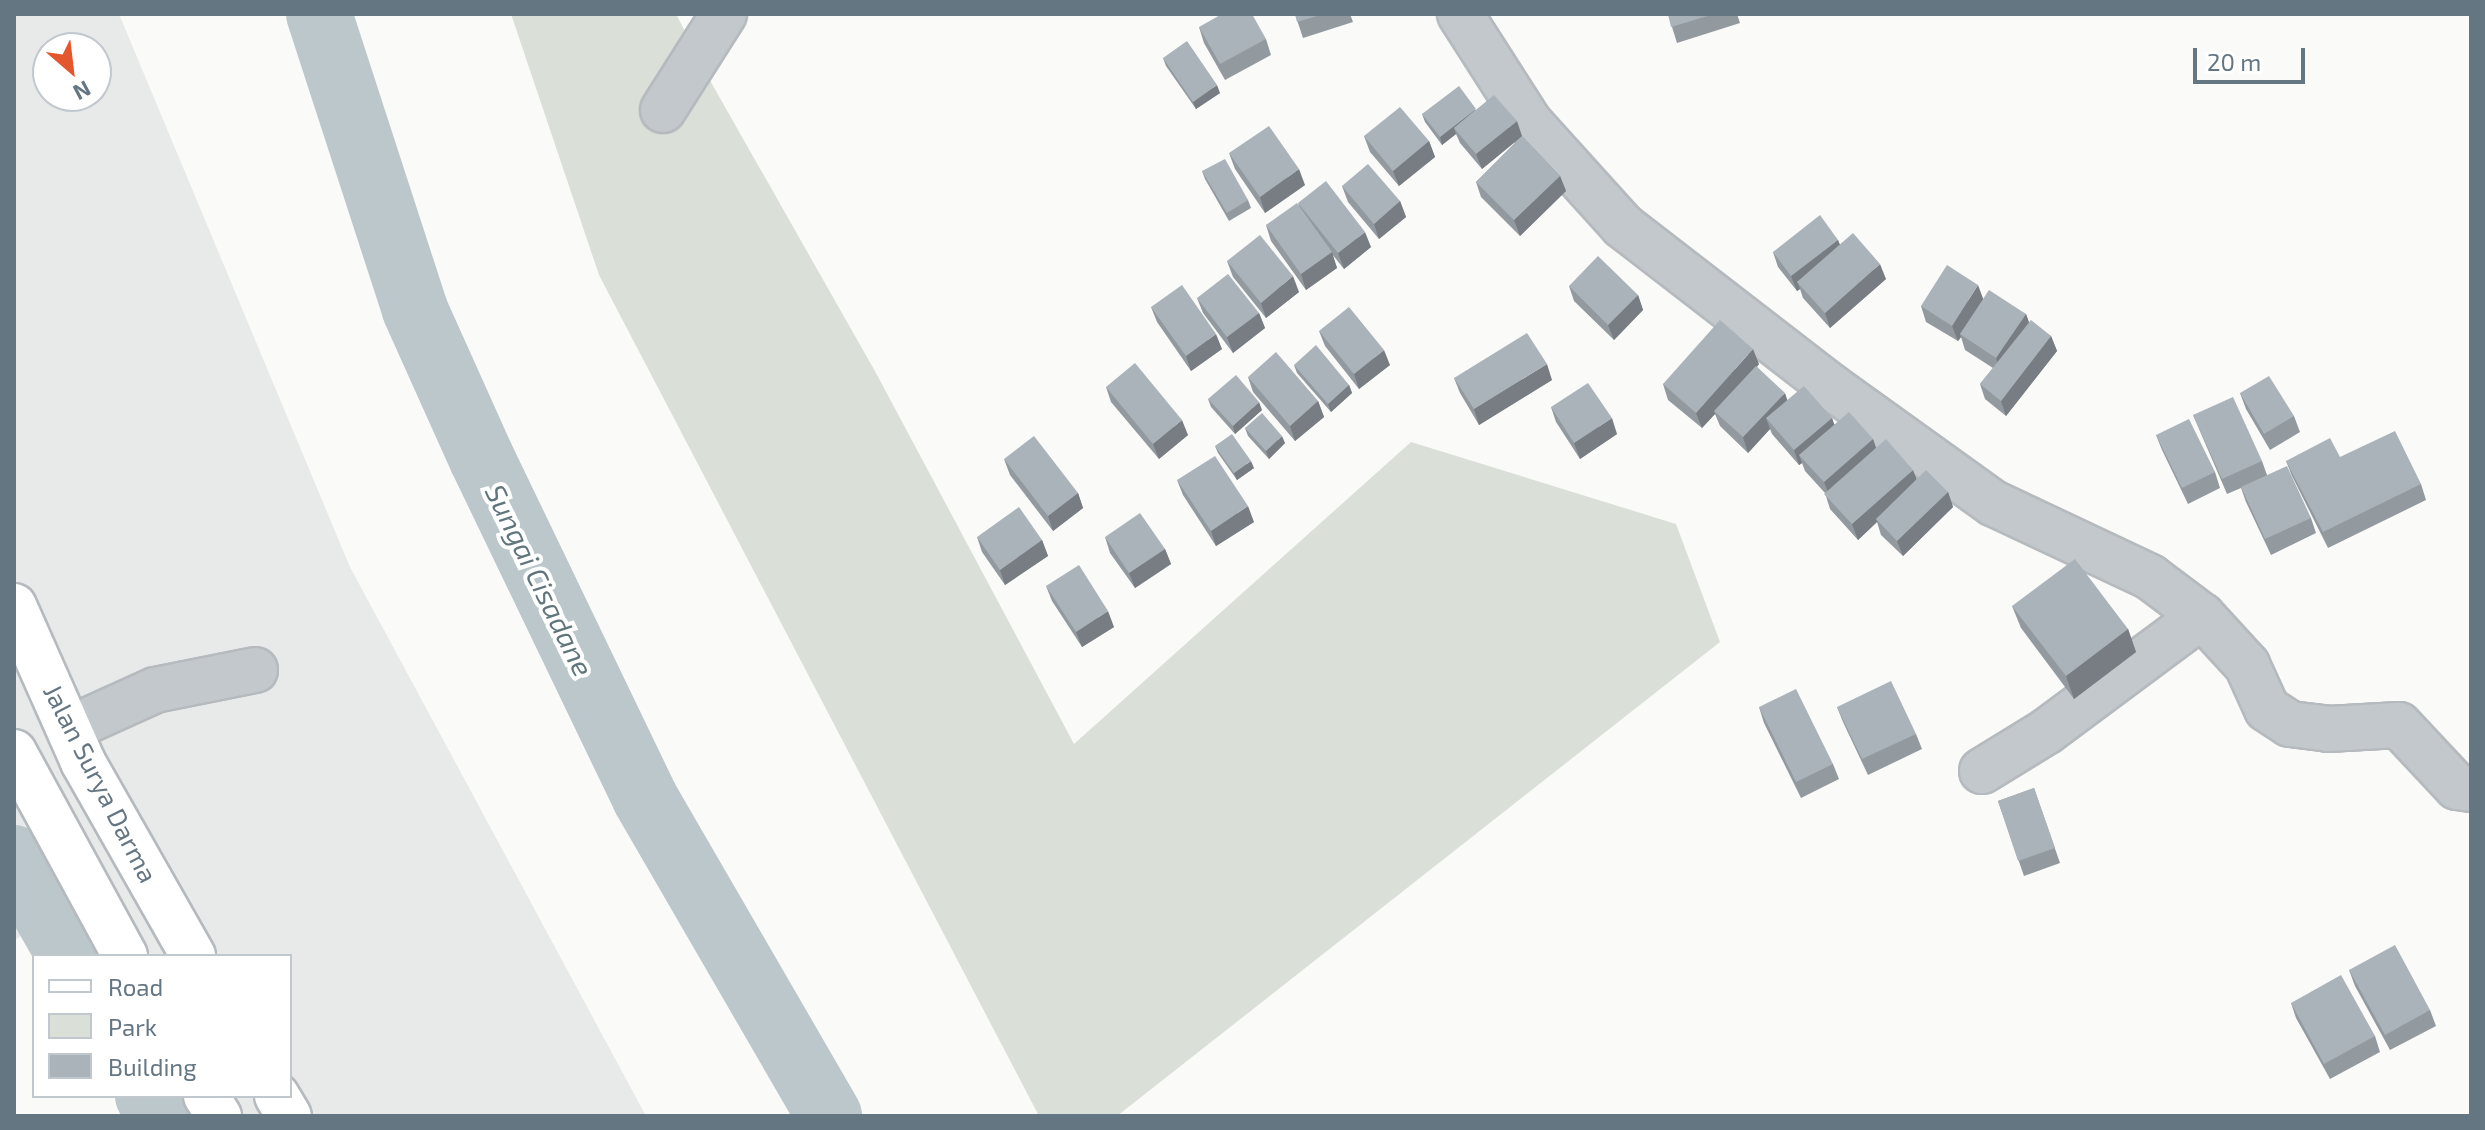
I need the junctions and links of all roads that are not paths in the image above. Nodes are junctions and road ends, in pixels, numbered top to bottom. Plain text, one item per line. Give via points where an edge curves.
1 (724, 14) edge
2 (1460, 14) edge
3 (663, 110) dead end
4 (14, 606) edge
5 (2202, 616) junction
6 (255, 670) dead end
7 (69, 729) junction
8 (14, 752) edge
9 (1982, 771) dead end
10 (2471, 789) edge
11 (124, 954) edge
12 (192, 954) edge
13 (207, 1098) edge
14 (278, 1098) edge
15 (219, 1116) edge
16 (289, 1116) edge

1 - 3 street
2 - 5 street via 1529,122 1623,226 1830,386 1993,503 2150,577
4 - 7 main road, Jalan Surya Darma
5 - 9 street via 2047,731
5 - 10 street via 2247,665 2267,709 2290,724 2328,729 2399,725 2457,787
6 - 7 street via 155,690
7 - 12 main road, Jalan Surya Darma
8 - 11 main road
13 - 15 main road
14 - 16 main road

